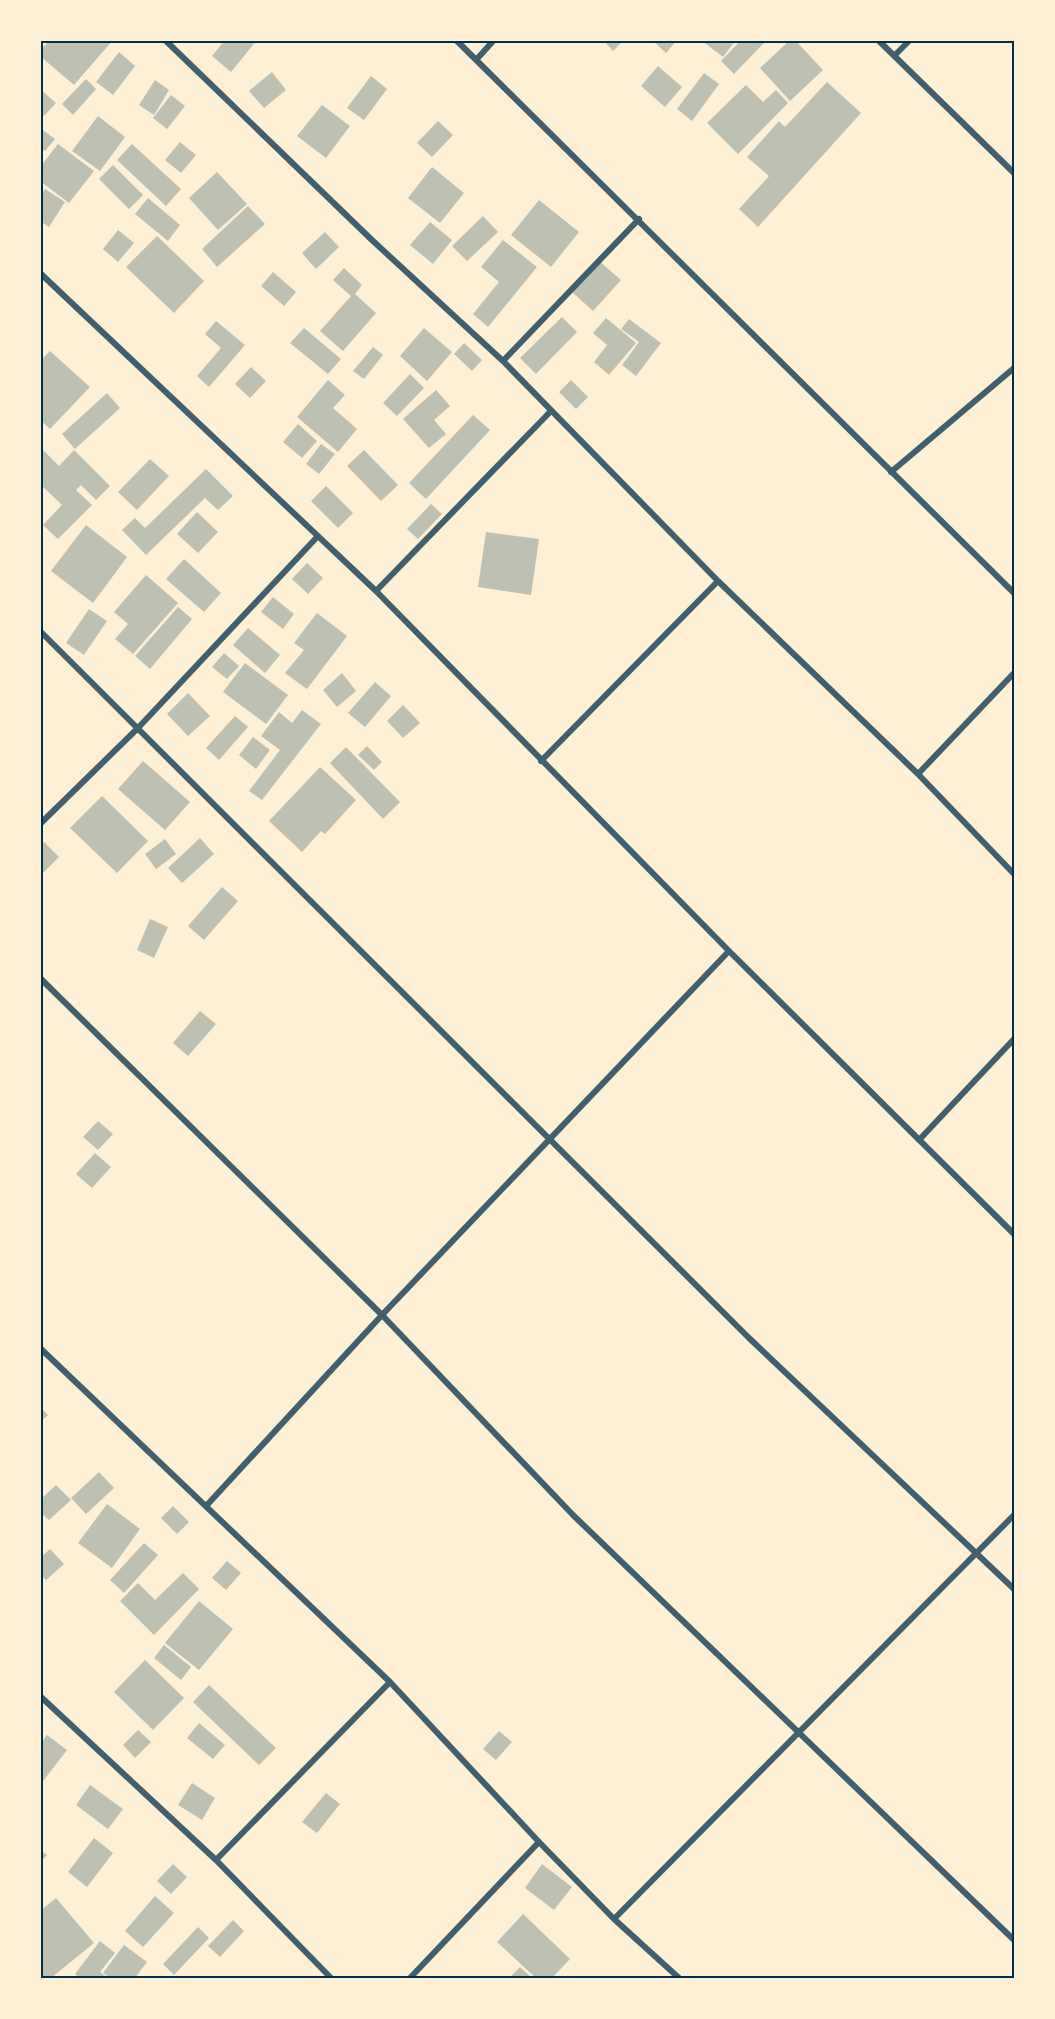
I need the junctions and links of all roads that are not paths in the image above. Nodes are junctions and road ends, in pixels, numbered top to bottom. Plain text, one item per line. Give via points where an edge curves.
1 (165, 40) edge
2 (456, 40) edge
3 (494, 40) edge
4 (878, 40) edge
5 (910, 40) edge
6 (894, 56) junction
7 (476, 60) junction
8 (1014, 172) edge
9 (639, 219) junction
10 (40, 273) edge
11 (503, 361) junction
12 (1014, 368) edge
13 (550, 412) junction
14 (891, 472) junction
15 (318, 536) junction
16 (718, 581) junction
17 (376, 591) junction
18 (1014, 592) edge
19 (40, 631) edge
20 (1014, 673) edge
21 (138, 728) junction
22 (541, 761) junction
23 (918, 774) junction
24 (40, 824) edge
25 (1014, 874) edge
26 (729, 951) junction
27 (40, 978) edge
28 (1014, 1039) edge
29 (919, 1140) junction
30 (550, 1141) junction
31 (1014, 1234) edge
32 (382, 1315) junction
33 (40, 1348) edge
34 (207, 1505) junction
35 (1014, 1515) edge
36 (978, 1553) junction
37 (1014, 1589) edge
38 (390, 1682) junction
39 (40, 1696) edge
40 (799, 1734) junction
41 (539, 1842) junction
42 (216, 1860) junction
43 (614, 1918) junction
44 (1014, 1940) edge
45 (330, 1978) edge
46 (410, 1978) edge
47 (678, 1978) edge

1 - 11 street
2 - 7 street
3 - 7 street
4 - 6 street
5 - 6 street
6 - 8 street
7 - 9 street
9 - 11 street
9 - 14 street
10 - 15 street
11 - 13 street
12 - 14 street
13 - 16 street
13 - 17 street
14 - 18 street
15 - 17 street
15 - 21 street
16 - 22 street
16 - 23 street
17 - 22 street
19 - 21 street
20 - 23 street
21 - 24 street
21 - 30 street
22 - 26 street
23 - 25 street
26 - 29 street
26 - 30 street
27 - 32 street
28 - 29 street
29 - 31 street
30 - 32 street
30 - 36 street via 749,1338
32 - 34 street
32 - 40 street via 573,1515
33 - 34 street
34 - 38 street
35 - 36 street
36 - 37 street
36 - 40 street
38 - 41 street
38 - 42 street
39 - 42 street
40 - 43 street
40 - 44 street
41 - 43 street
41 - 46 street
42 - 45 street
43 - 47 street

